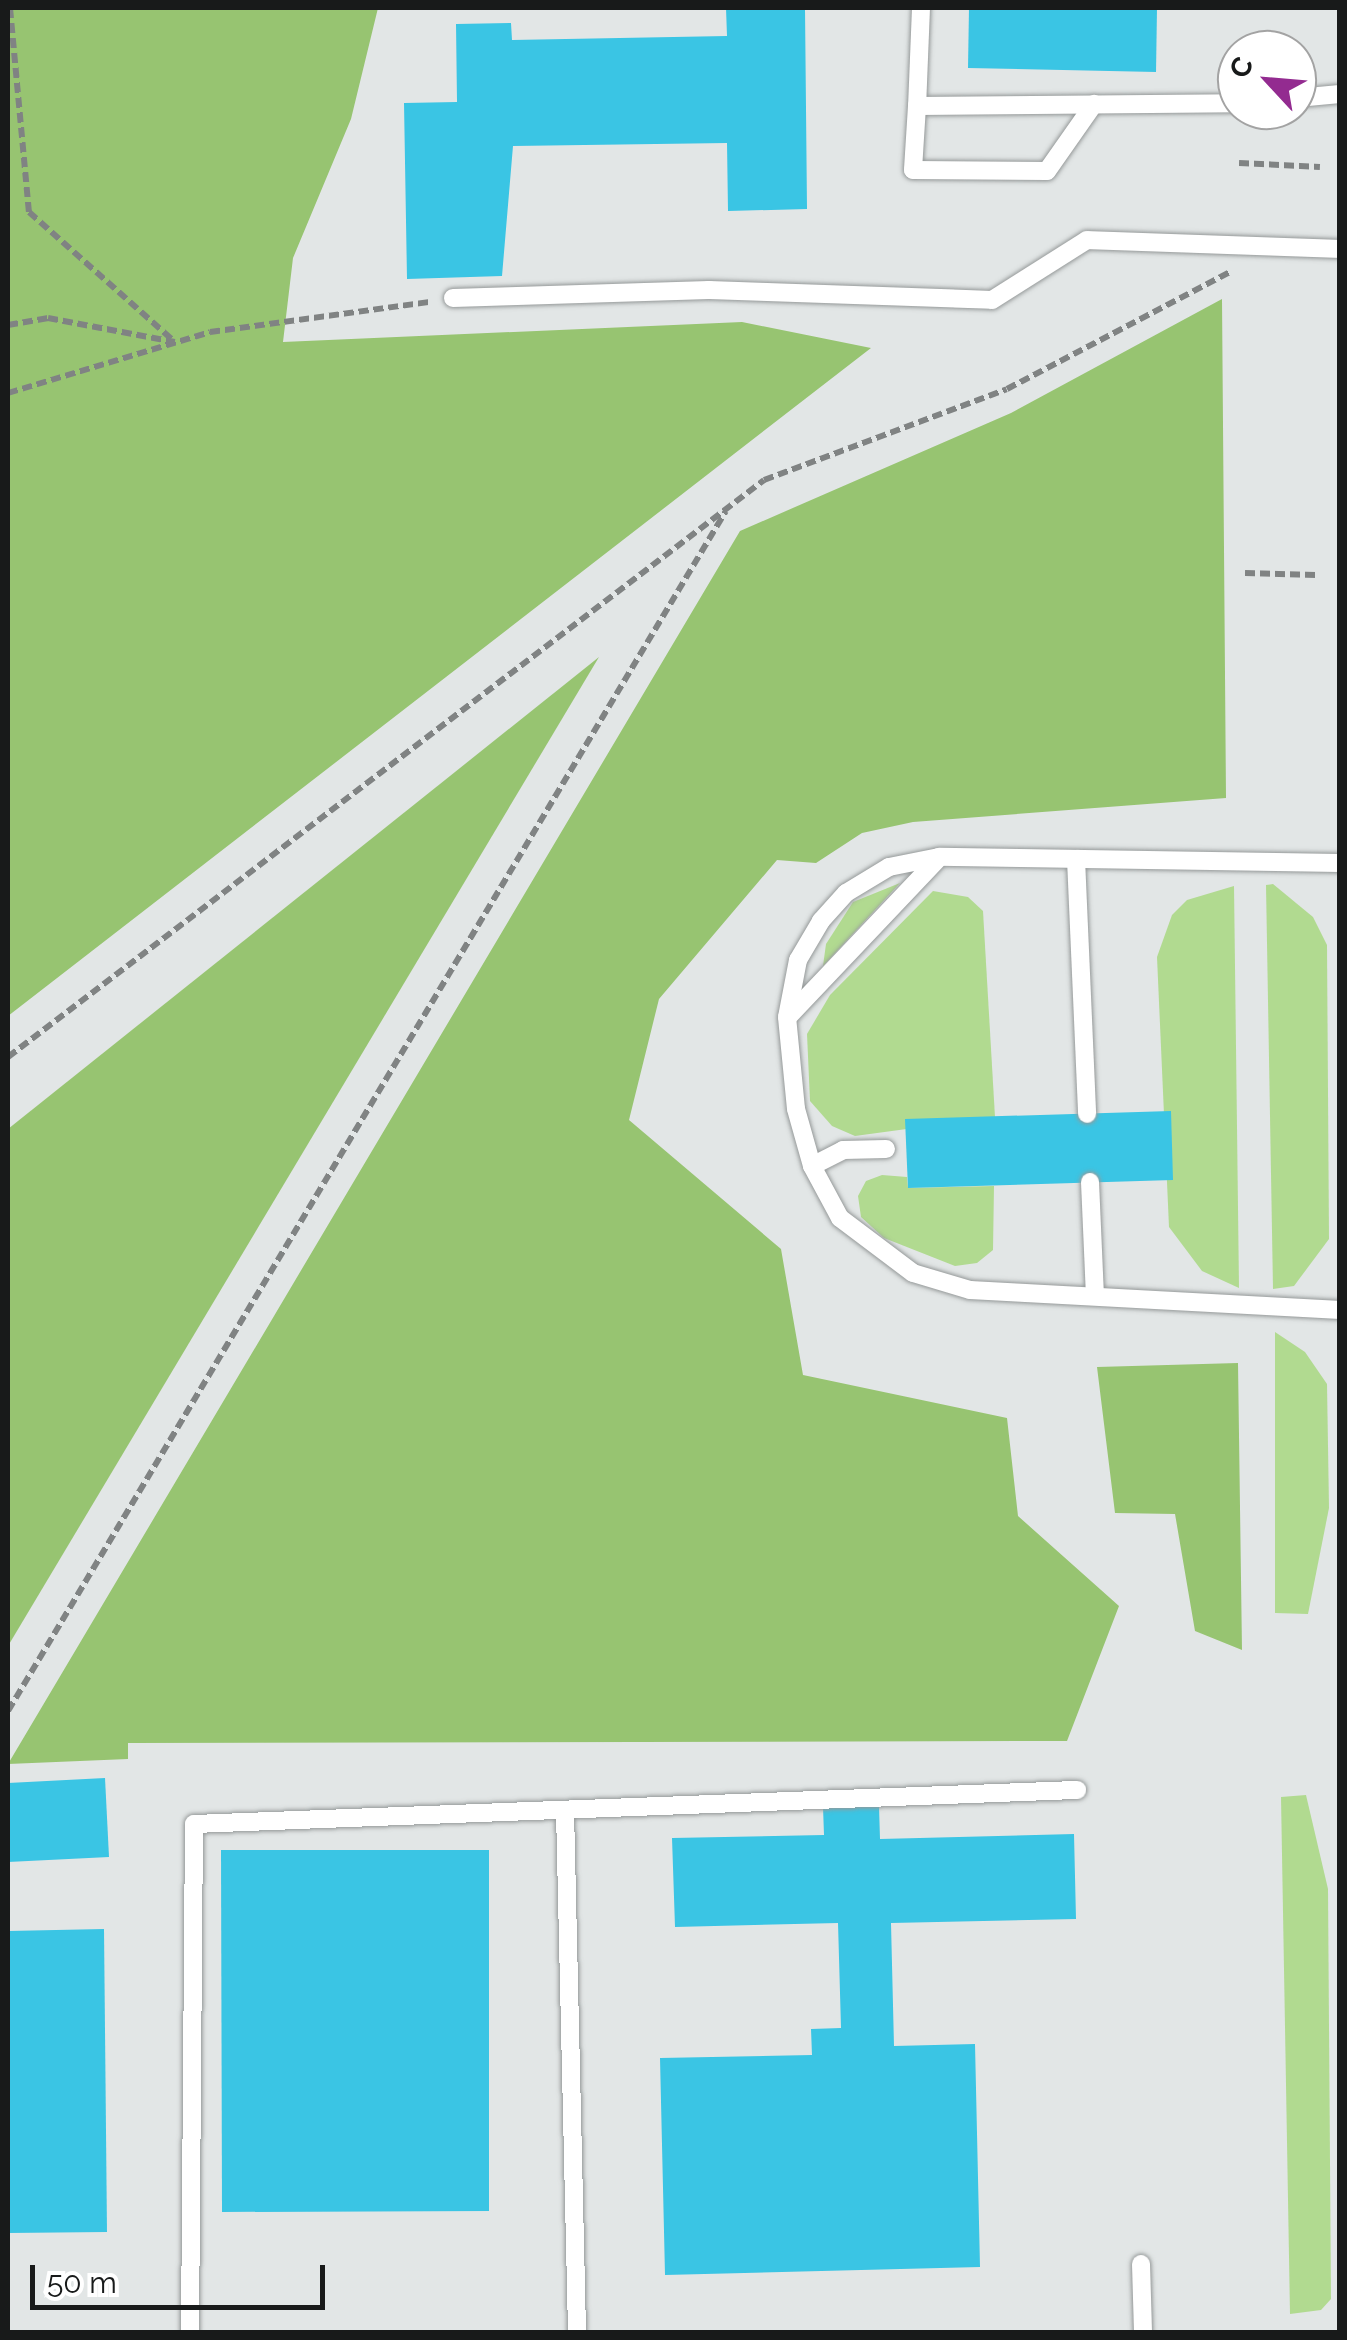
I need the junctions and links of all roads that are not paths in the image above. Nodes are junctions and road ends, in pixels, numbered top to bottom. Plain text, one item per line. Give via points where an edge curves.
1 (920, 8) edge
2 (1217, 103) edge
3 (1094, 104) junction
4 (917, 106) junction
5 (1340, 249) edge
6 (454, 298) road end
7 (939, 858) junction
8 (1076, 860) junction
9 (1340, 863) edge
10 (788, 1018) junction
11 (1087, 1114) dead end
12 (886, 1148) dead end
13 (812, 1166) junction
14 (1090, 1182) dead end
15 (1095, 1296) junction
16 (1340, 1310) edge
17 (1077, 1790) dead end
18 (565, 1810) junction
19 (1141, 2264) dead end
20 (190, 2332) edge
21 (577, 2332) edge
22 (1142, 2332) edge

1 - 4 lane
2 - 3 lane
3 - 4 lane
3 - 4 lane via 1047,171 913,170
5 - 6 lane via 1087,240 992,300 709,290
7 - 8 lane
7 - 10 lane
7 - 10 lane via 889,867 846,893 798,960
8 - 9 lane
8 - 11 lane
10 - 13 lane via 796,1108
12 - 13 lane via 844,1150
13 - 15 lane via 840,1218 913,1273 970,1290
14 - 15 lane
15 - 16 lane
17 - 18 lane
18 - 20 lane via 194,1824
18 - 21 lane
19 - 22 lane

